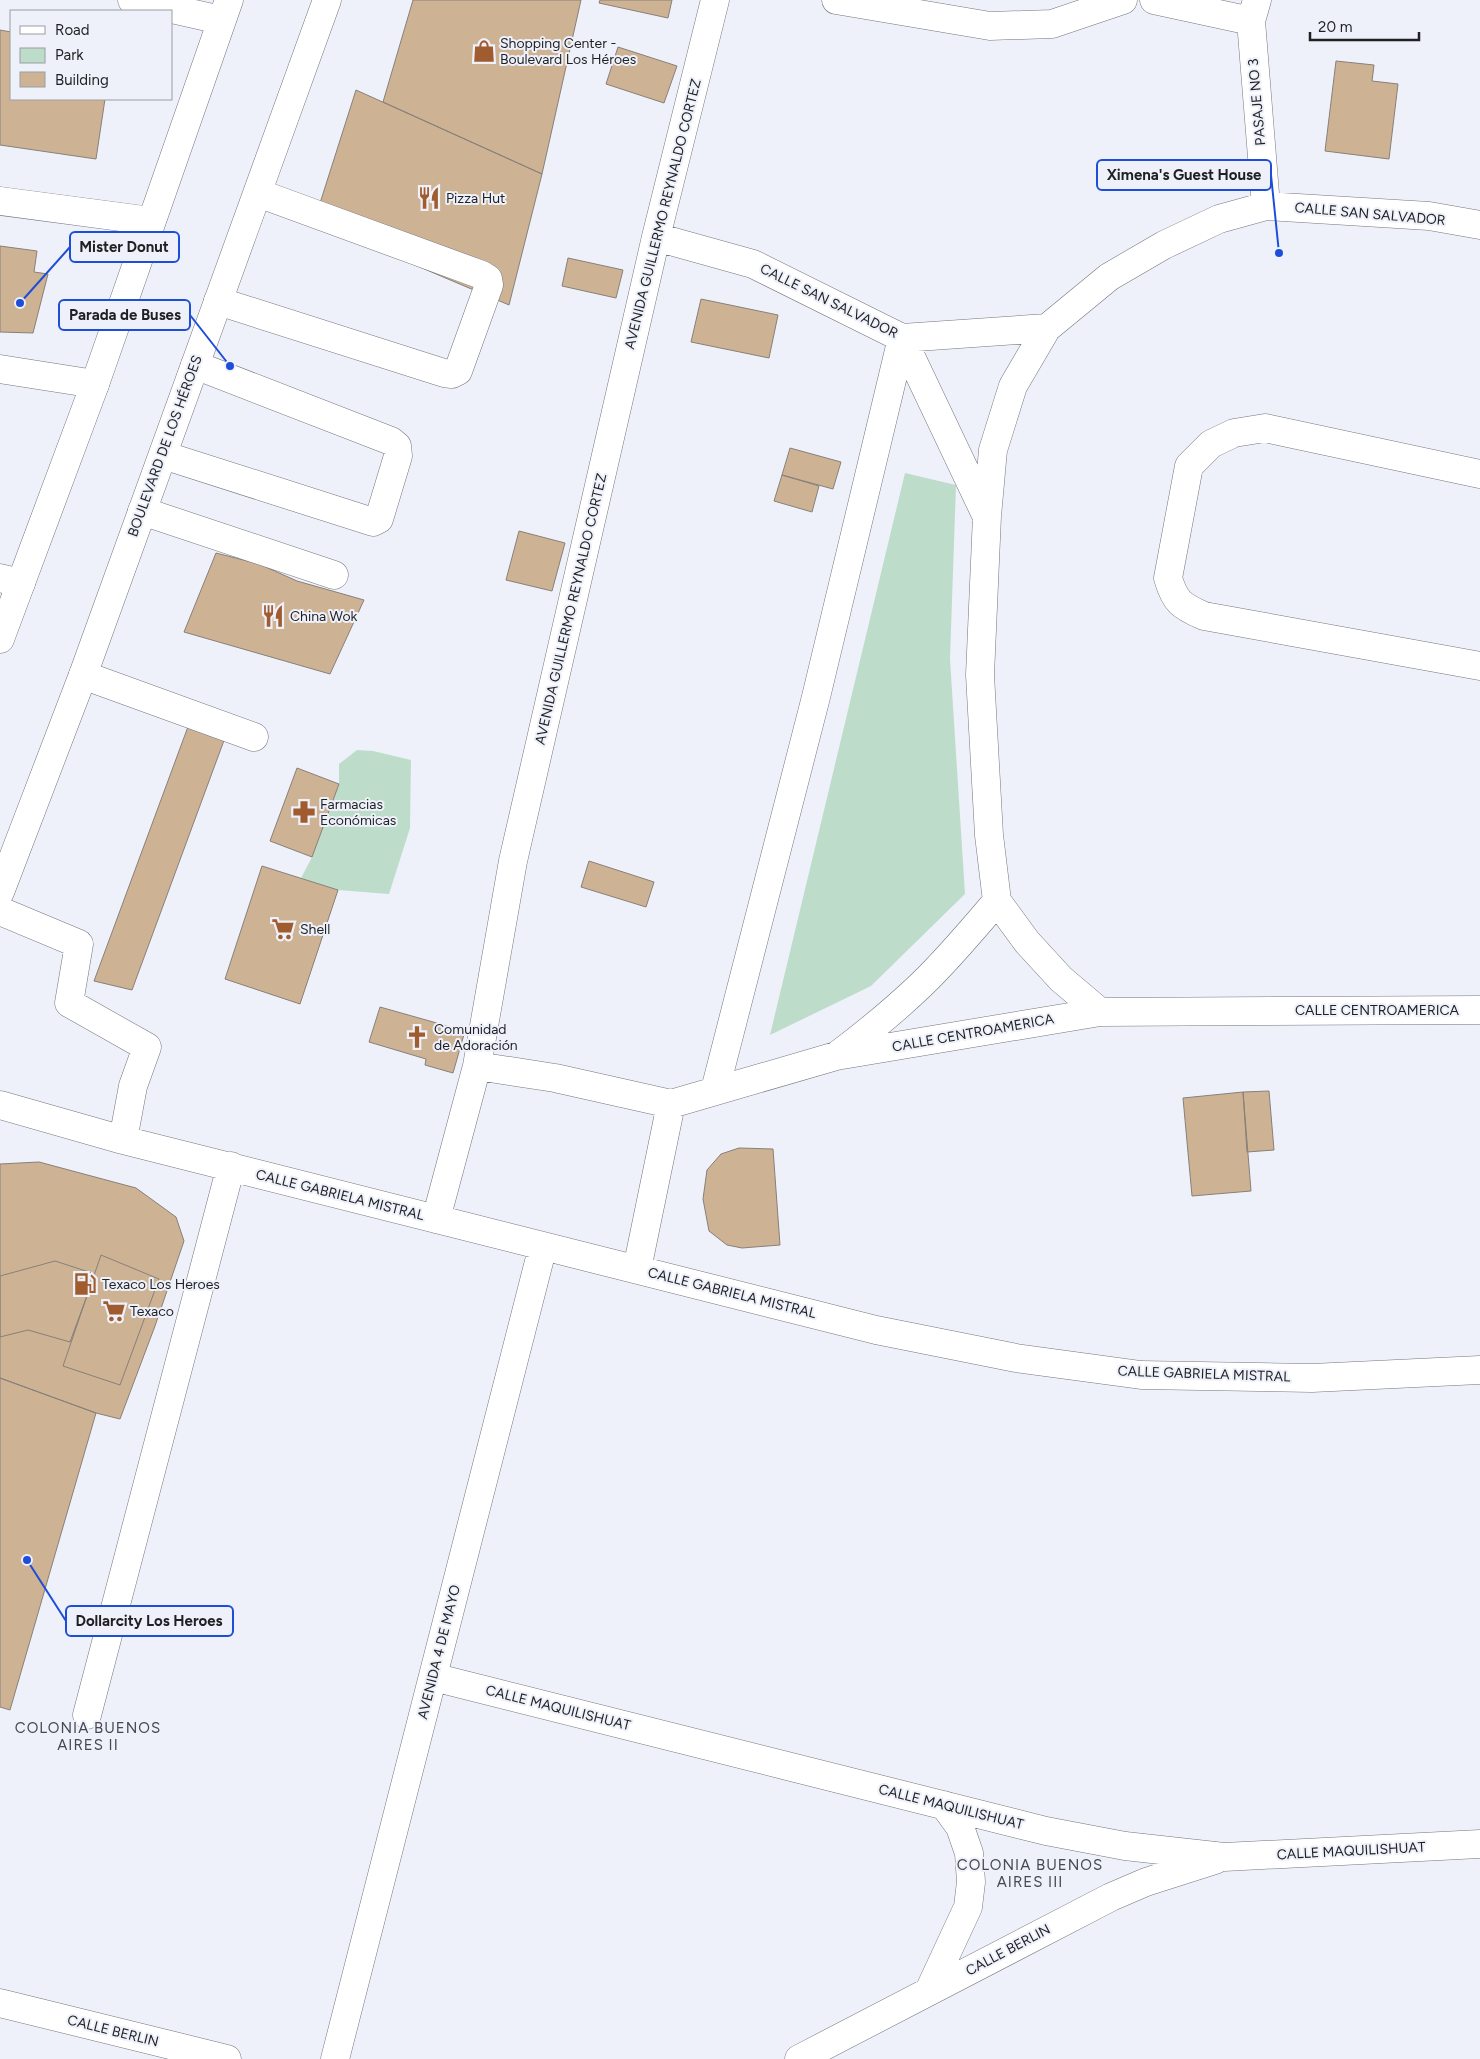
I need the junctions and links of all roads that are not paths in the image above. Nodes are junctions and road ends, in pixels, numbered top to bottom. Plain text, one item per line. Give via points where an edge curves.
1 (132, 0) edge
2 (328, 0) edge
3 (715, 0) edge
4 (836, 0) edge
5 (1123, 0) edge
6 (1154, 0) edge
7 (225, 10) edge
8 (1254, 11) edge
9 (258, 193) junction
10 (0, 201) edge
11 (1266, 206) junction
12 (151, 221) junction
13 (1480, 225) edge
14 (656, 237) junction
15 (218, 301) junction
16 (1046, 328) junction
17 (902, 338) junction
18 (195, 365) junction
19 (0, 369) edge
20 (95, 384) junction
21 (162, 455) junction
22 (1480, 474) edge
23 (142, 512) junction
24 (987, 516) junction
25 (334, 575) dead end
26 (10, 581) edge
27 (0, 639) edge
28 (1480, 666) edge
29 (83, 674) junction
30 (254, 737) dead end
31 (0, 892) edge
32 (997, 900) junction
33 (0, 911) edge
34 (1480, 1010) edge
35 (1100, 1012) junction
36 (836, 1056) junction
37 (477, 1066) junction
38 (715, 1090) junction
39 (671, 1104) junction
40 (0, 1105) edge
41 (123, 1140) junction
42 (231, 1166) junction
43 (436, 1220) junction
44 (544, 1246) junction
45 (637, 1269) junction
46 (1480, 1370) edge
47 (433, 1677) junction
48 (87, 1715) dead end
49 (944, 1805) junction
50 (1480, 1844) edge
51 (1224, 1857) junction
52 (929, 1991) junction
53 (0, 2003) edge
54 (227, 2059) edge
55 (335, 2059) edge
56 (799, 2059) edge

1 - 7 street
2 - 9 street, BOULEVARD DE LOS HÉROES
3 - 14 street, AVENIDA GUILLERMO REYNALDO CORTEZ
4 - 5 street via 990,26 1052,24
6 - 8 street
7 - 12 street
8 - 11 street, PASAJE NO 3
9 - 15 street, BOULEVARD DE LOS HÉROES
9 - 15 street via 488,279 489,285 458,371 444,373
10 - 12 street
11 - 13 street, CALLE SAN SALVADOR via 1429,216
11 - 16 street, CALLE SAN SALVADOR via 1219,219 1164,245 1109,277
12 - 20 street
14 - 17 street, CALLE SAN SALVADOR via 753,264
14 - 37 street, AVENIDA GUILLERMO REYNALDO CORTEZ via 514,861
15 - 18 street, BOULEVARD DE LOS HÉROES
16 - 17 street, CALLE SAN SALVADOR
16 - 24 street via 1013,386 993,450
17 - 24 street
17 - 38 street via 816,697
18 - 21 street, BOULEVARD DE LOS HÉROES
18 - 21 street via 397,446 398,456 379,519 373,522
19 - 20 street
20 - 26 street
21 - 23 street, BOULEVARD DE LOS HÉROES
22 - 28 street via 1265,428 1234,433 1211,444 1189,466 1168,578 1173,596 1186,608 1204,616
23 - 25 street
23 - 29 street, BOULEVARD DE LOS HÉROES
24 - 32 street via 980,675 989,836
26 - 27 street
29 - 30 street
29 - 31 street, BOULEVARD DE LOS HÉROES
32 - 35 street via 1038,954 1061,979
32 - 36 street via 922,984
33 - 41 street via 79,944 69,1002 147,1047 133,1086
34 - 35 street, CALLE CENTROAMERICA
35 - 36 street, CALLE CENTROAMERICA
36 - 38 street, CALLE CENTROAMERICA
37 - 39 street via 555,1078
37 - 43 street, AVENIDA GUILLERMO REYNALDO CORTEZ
38 - 39 street, CALLE CENTROAMERICA
39 - 45 street
40 - 41 street, CALLE GABRIELA MISTRAL
41 - 42 street, CALLE GABRIELA MISTRAL
42 - 43 street, CALLE GABRIELA MISTRAL
42 - 48 street
43 - 44 street, CALLE GABRIELA MISTRAL
44 - 45 street, CALLE GABRIELA MISTRAL
44 - 47 street, AVENIDA 4 DE MAYO
45 - 46 street, CALLE GABRIELA MISTRAL via 876,1330 1016,1358 1141,1375 1312,1378
47 - 49 street, CALLE MAQUILISHUAT
47 - 55 street, AVENIDA 4 DE MAYO
49 - 51 street, CALLE MAQUILISHUAT via 1046,1831 1125,1846
49 - 52 street via 960,1827 969,1853 971,1882 968,1907
50 - 51 street, CALLE MAQUILISHUAT
51 - 52 street, CALLE BERLIN via 1111,1897
52 - 56 street, CALLE BERLIN
53 - 54 street, CALLE BERLIN

